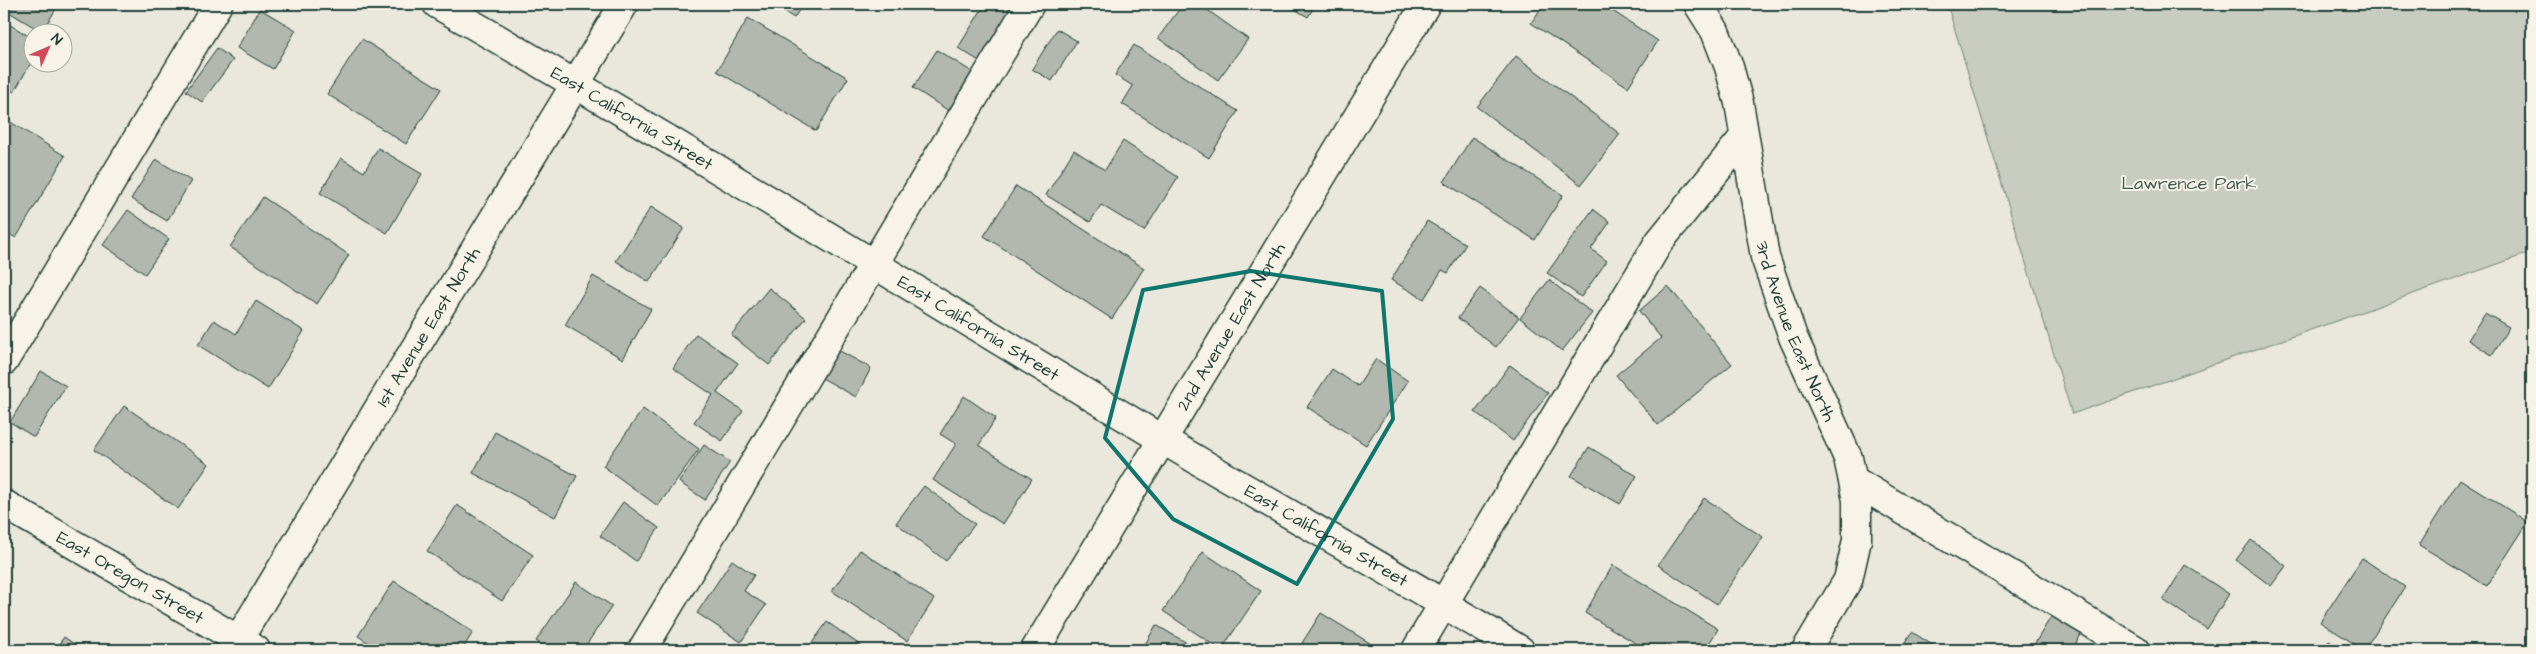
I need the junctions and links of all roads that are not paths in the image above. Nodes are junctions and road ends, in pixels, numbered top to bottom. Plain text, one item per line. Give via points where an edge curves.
1 (218, 4) edge
2 (437, 4) edge
3 (624, 4) edge
4 (1030, 4) edge
5 (1426, 4) edge
6 (1698, 4) edge
7 (577, 84) junction
8 (1744, 137) junction
9 (873, 264) junction
10 (4, 361) edge
11 (1163, 440) junction
12 (1853, 480) junction
13 (4, 504) edge
14 (1444, 603) junction
15 (242, 647) edge
16 (642, 650) edge
17 (1035, 650) edge
18 (1416, 650) edge
19 (1520, 650) edge
20 (1806, 650) edge
21 (2136, 650) edge

1 - 10 street
2 - 7 street, East California Street
3 - 7 street, 1st Avenue East North
4 - 9 street
5 - 11 street, 2nd Avenue East North
6 - 8 street, 3rd Avenue East North via 1715,31 1729,67
7 - 9 street, East California Street
7 - 15 street, 1st Avenue East North
8 - 12 street, 3rd Avenue East North via 1764,257 1793,337 1848,458
8 - 14 street via 1659,242
9 - 11 street, East California Street
9 - 16 street
11 - 14 street, East California Street
11 - 17 street, 2nd Avenue East North
12 - 20 street, 3rd Avenue East North via 1858,540 1848,580
12 - 21 street
13 - 15 street, East Oregon Street
14 - 18 street
14 - 19 street, East California Street

